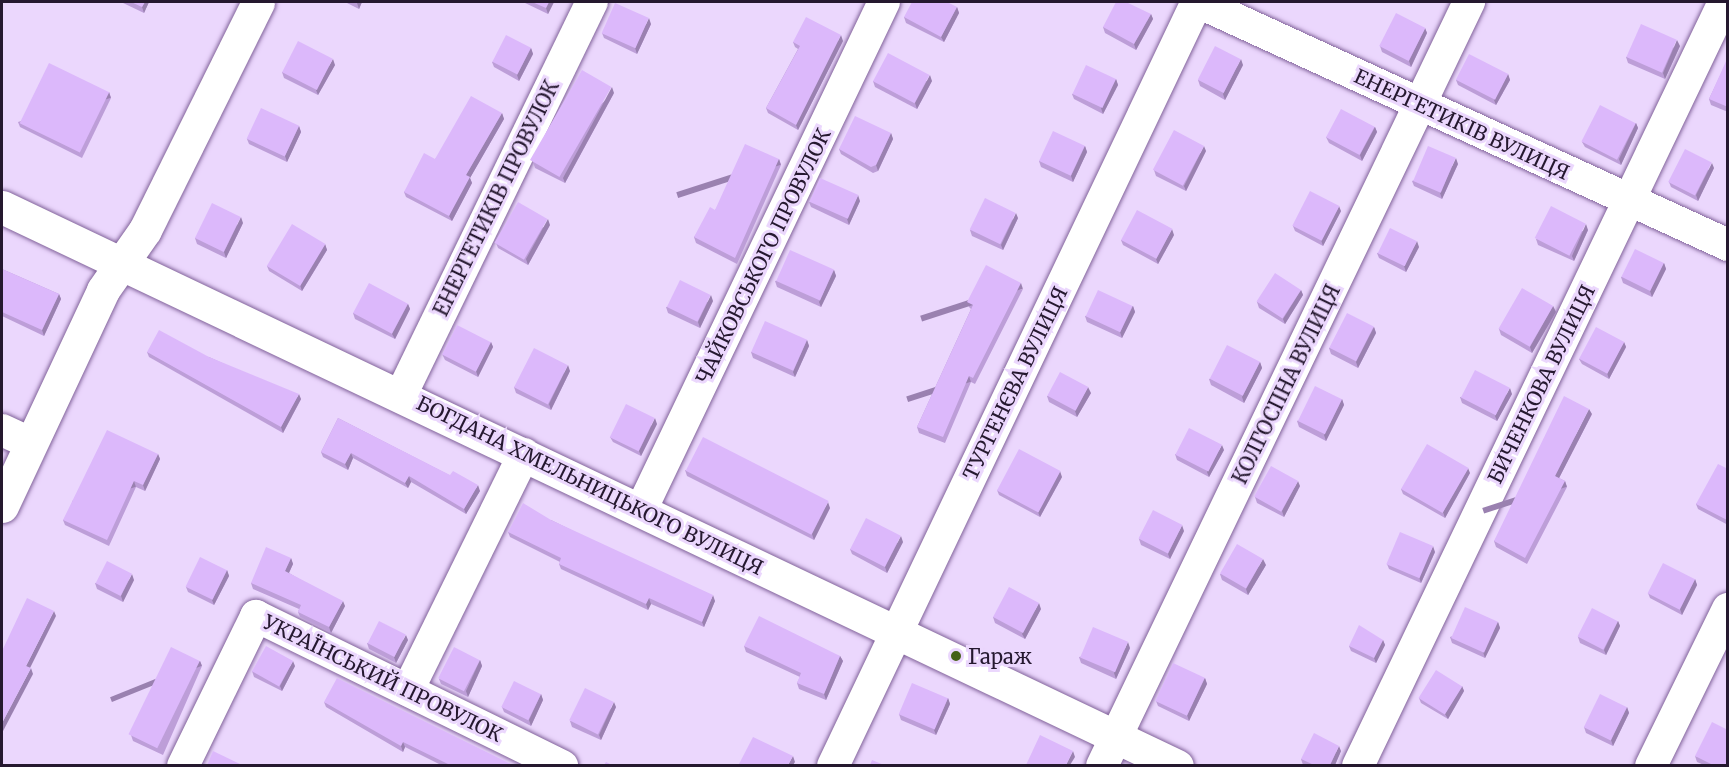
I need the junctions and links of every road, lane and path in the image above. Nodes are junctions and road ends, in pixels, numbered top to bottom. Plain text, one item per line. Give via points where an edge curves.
1 (258, 2) edge
2 (592, 2) edge
3 (884, 2) edge
4 (1197, 2) edge
5 (1469, 2) edge
6 (1724, 2) edge
7 (1420, 104) junction
8 (1629, 200) junction
9 (2, 207) edge
10 (1728, 245) edge
11 (122, 262) junction
12 (401, 395) junction
13 (16, 436) edge
14 (524, 454) junction
15 (2, 507) edge
16 (641, 510) junction
17 (1728, 609) edge
18 (896, 632) junction
19 (408, 690) junction
20 (1116, 737) junction
21 (183, 765) edge
22 (562, 765) edge
23 (833, 765) edge
24 (1102, 765) edge
25 (1177, 765) edge
26 (1358, 765) edge
27 (1651, 765) edge

1 - 11 street via 145,230
2 - 12 street, ЕНЕРГЕТИКІВ ПРОВУЛОК
3 - 16 street, ЧАЙКОВСЬКОГО ПРОВУЛОК
4 - 7 street, ЕНЕРГЕТИКІВ ВУЛИЦЯ
4 - 18 street, ТУРГЕНЄВА ВУЛИЦЯ
5 - 7 street, КОЛГОСПНА ВУЛИЦЯ
6 - 8 street, БИЧЕНКОВА ВУЛИЦЯ
7 - 8 street, ЕНЕРГЕТИКІВ ВУЛИЦЯ
7 - 20 street, КОЛГОСПНА ВУЛИЦЯ
8 - 10 street, ЕНЕРГЕТИКІВ ВУЛИЦЯ
8 - 26 street, БИЧЕНКОВА ВУЛИЦЯ
9 - 11 street, БОГДАНА ХМЕЛЬНИЦЬКОГО ВУЛИЦЯ
11 - 12 street, БОГДАНА ХМЕЛЬНИЦЬКОГО ВУЛИЦЯ
11 - 13 street
12 - 14 street, БОГДАНА ХМЕЛЬНИЦЬКОГО ВУЛИЦЯ
13 - 15 street
14 - 16 street, БОГДАНА ХМЕЛЬНИЦЬКОГО ВУЛИЦЯ
14 - 19 street
16 - 18 street, БОГДАНА ХМЕЛЬНИЦЬКОГО ВУЛИЦЯ
17 - 27 street
18 - 20 street, БОГДАНА ХМЕЛЬНИЦЬКОГО ВУЛИЦЯ
18 - 23 street, ТУРГЕНЄВА ВУЛИЦЯ
19 - 21 street, УКРАЇНСЬКИЙ ПРОВУЛОК via 256,616
19 - 22 street, УКРАЇНСЬКИЙ ПРОВУЛОК
20 - 24 street, КОЛГОСПНА ВУЛИЦЯ
20 - 25 street, БОГДАНА ХМЕЛЬНИЦЬКОГО ВУЛИЦЯ

